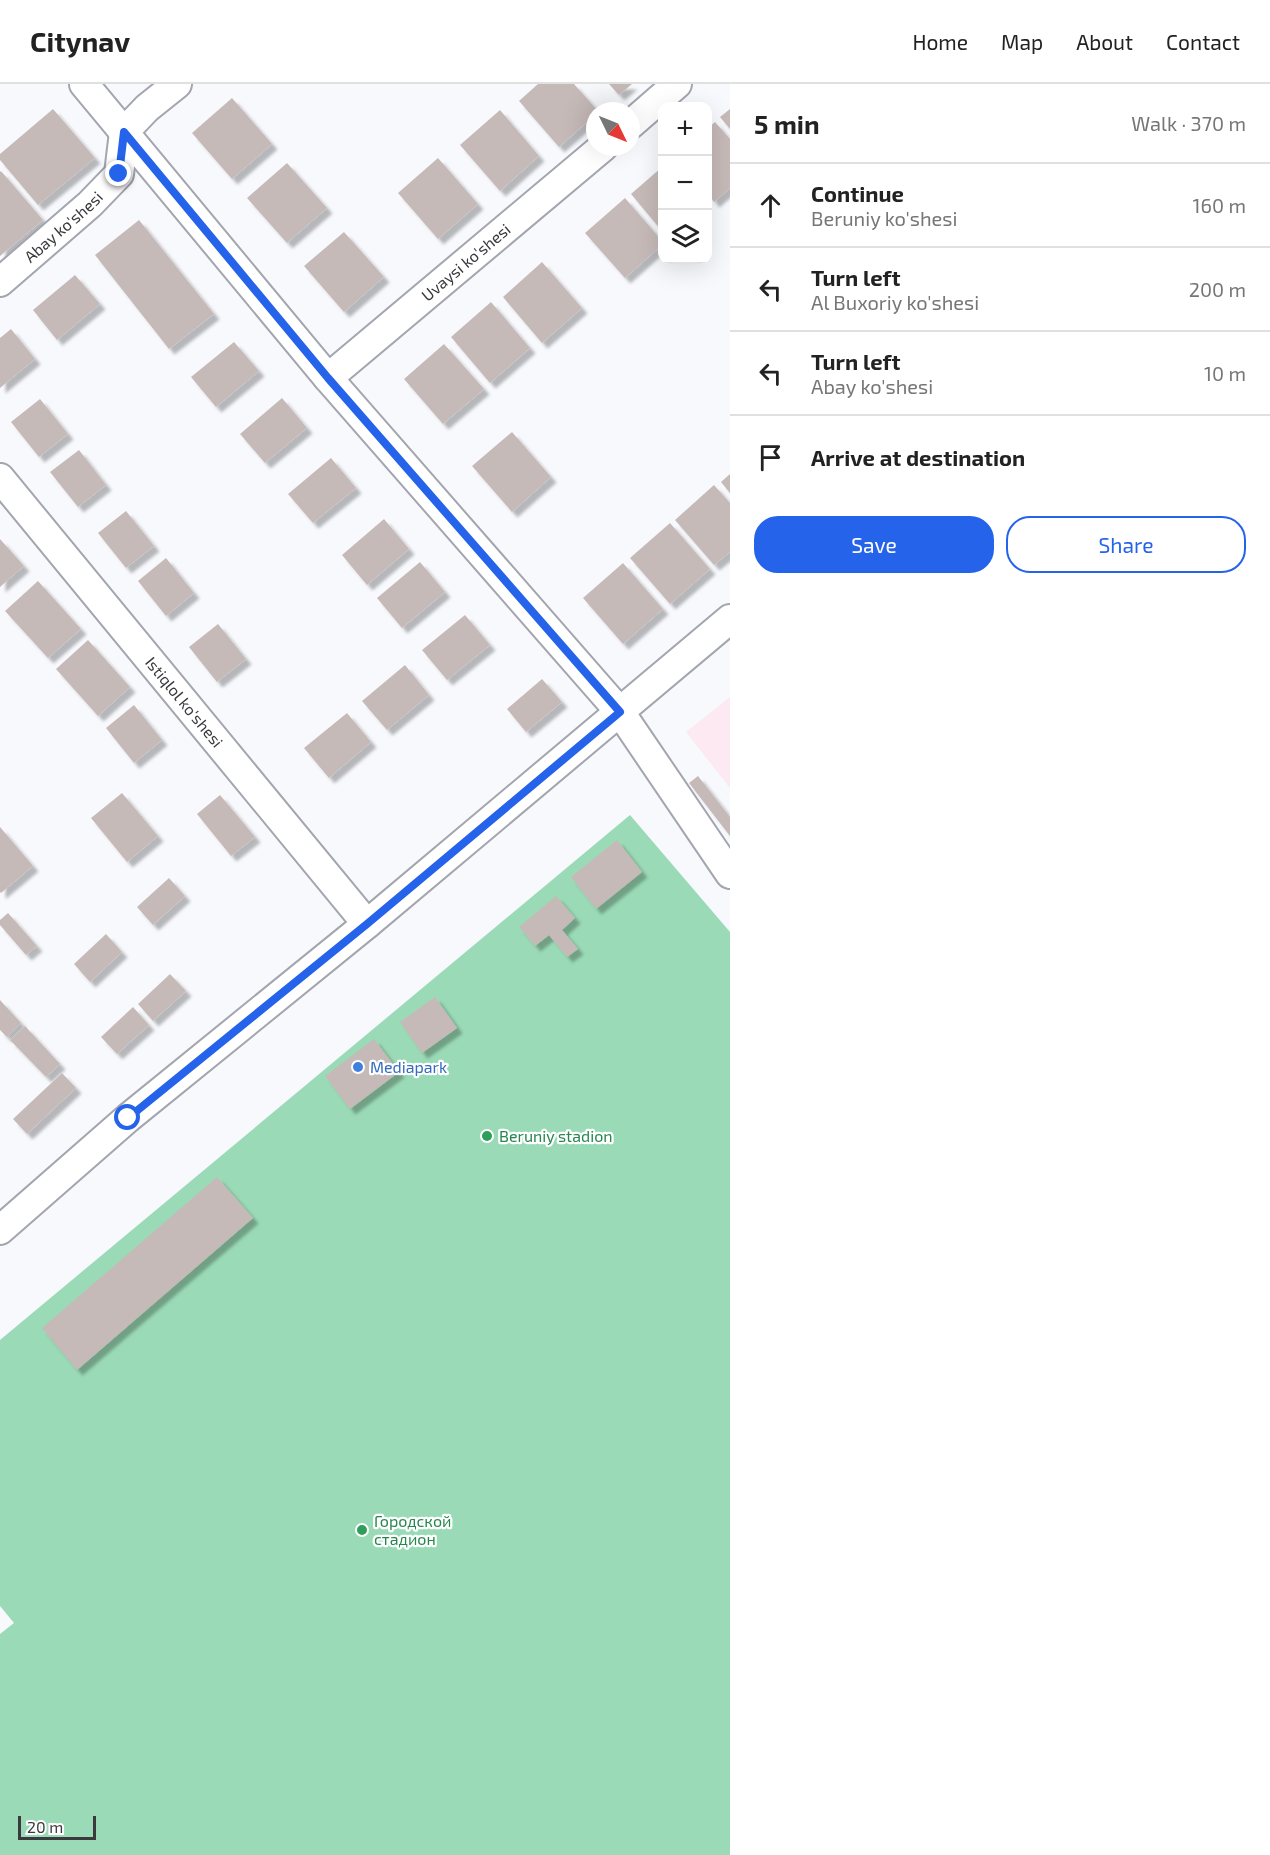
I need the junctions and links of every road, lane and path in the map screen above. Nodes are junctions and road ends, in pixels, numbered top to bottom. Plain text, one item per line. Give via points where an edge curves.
1 (84, 84) edge
2 (177, 84) edge
3 (677, 84) edge
4 (640, 116) edge
5 (124, 132) junction
6 (592, 156) edge
7 (0, 282) edge
8 (328, 378) junction
9 (0, 478) edge
10 (730, 619) edge
11 (620, 712) junction
12 (730, 874) edge
13 (367, 924) junction
14 (0, 1230) edge

1 - 5 street
2 - 5 street
3 - 4 street
5 - 7 street, Abay ko'shesi via 119,174
5 - 8 street
6 - 8 street, Uvaysi ko'shesi
8 - 11 street
9 - 13 street, Istiqlol ko'shesi
10 - 11 street
11 - 12 street
11 - 13 street
13 - 14 street via 128,1118

